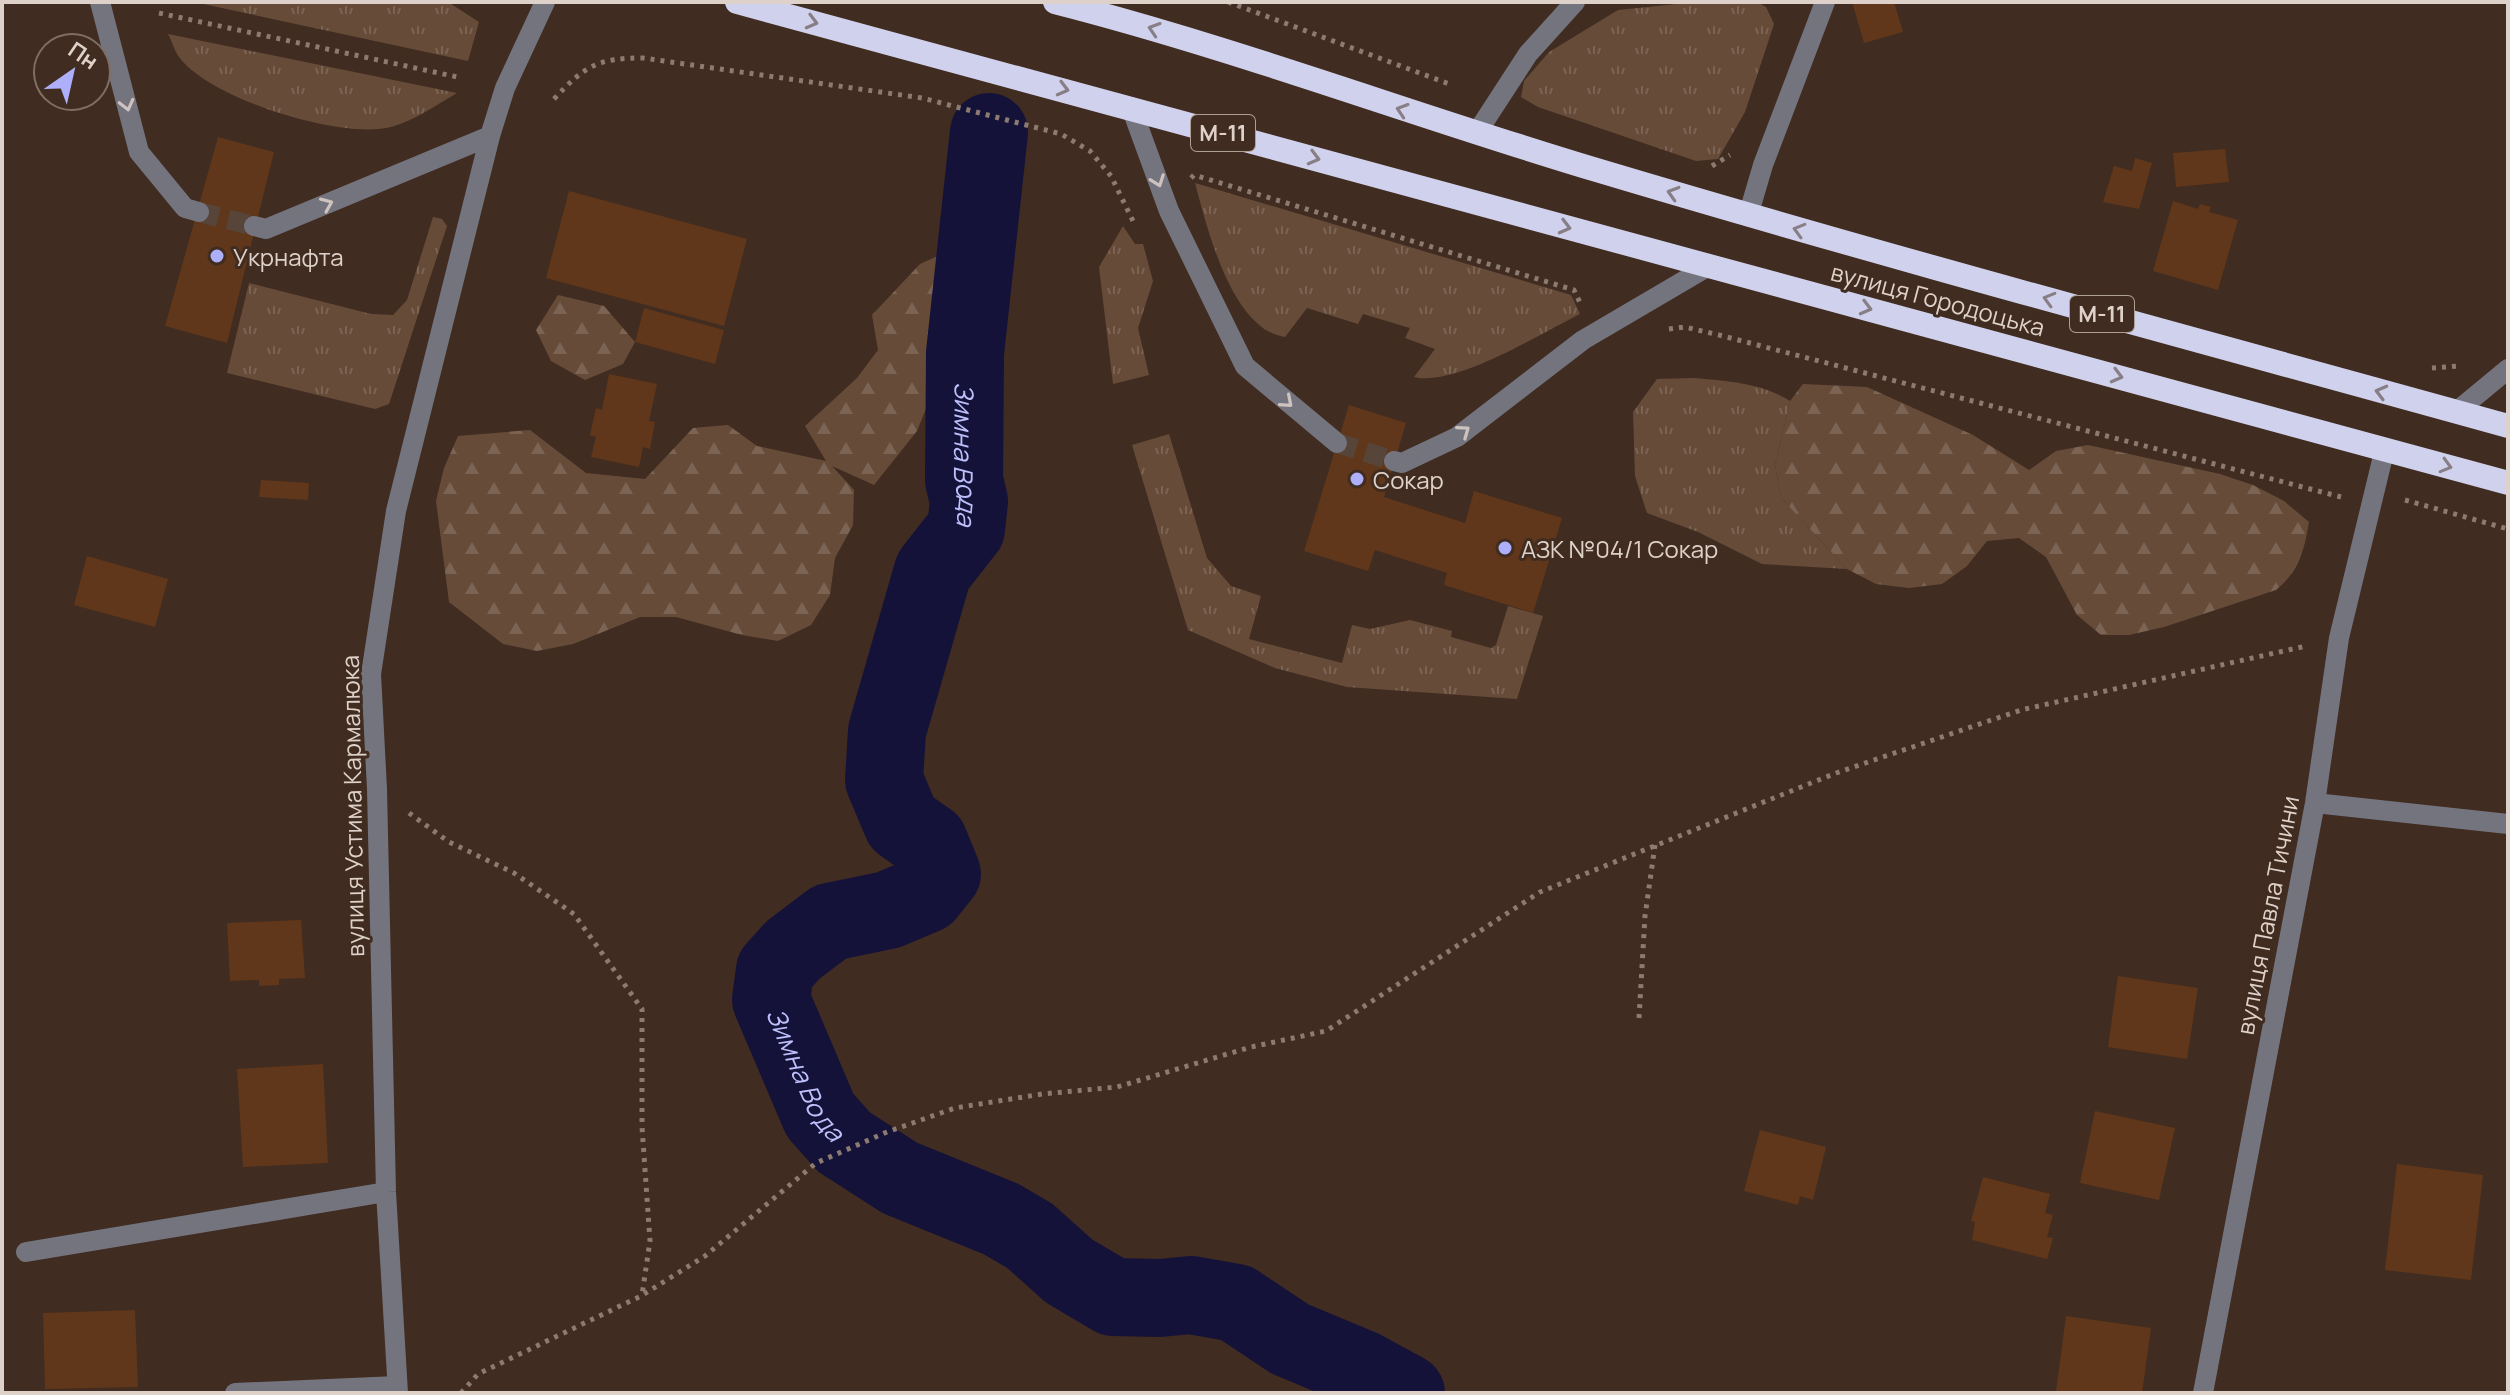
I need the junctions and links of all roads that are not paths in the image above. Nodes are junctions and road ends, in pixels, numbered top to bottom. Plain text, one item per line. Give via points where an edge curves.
1 (100, 2) edge
2 (545, 2) edge
3 (737, 2) edge
4 (1055, 2) edge
5 (1575, 2) edge
6 (1825, 2) edge
7 (1131, 107) junction
8 (1476, 134) junction
9 (490, 136) junction
10 (199, 212) tunnel mouth
11 (1748, 216) junction
12 (254, 226) tunnel mouth
13 (1709, 266) junction
14 (2508, 369) edge
15 (2456, 412) junction
16 (2508, 426) edge
17 (1337, 443) tunnel mouth
18 (2385, 448) junction
19 (1394, 461) tunnel mouth
20 (2508, 483) edge
21 (2315, 803) junction
22 (2508, 824) edge
23 (386, 1192) junction
24 (26, 1252) dead end
25 (398, 1389) edge
26 (235, 1393) edge
27 (2203, 1393) edge

1 -> 10 street via 139,152 185,208
2 - 9 street, вулиця Устима Кармалюка via 505,88
3 -> 7 highway, М-11
8 -> 4 highway, М-11 via 1126,20
5 - 8 street via 1528,54
6 - 11 street
7 -> 13 highway, М-11
7 -> 17 street via 1169,211 1245,366
11 -> 8 highway, М-11
12 -> 9 street via 266,229
9 - 23 street, вулиця Устима Кармалюка via 396,511 371,674
15 -> 11 highway, М-11
13 -> 18 highway, вулиця Городоцька / М-11
19 -> 13 street via 1402,463 1457,437 1583,340
14 - 15 street
15 - 16 highway, М-11
18 -> 20 highway, М-11
18 - 21 street, вулиця Павла Тичини via 2339,638
21 - 22 street
21 - 27 street, вулиця Павла Тичини
23 - 24 street
23 - 25 street, вулиця Устима Кармалюка
25 - 26 street

